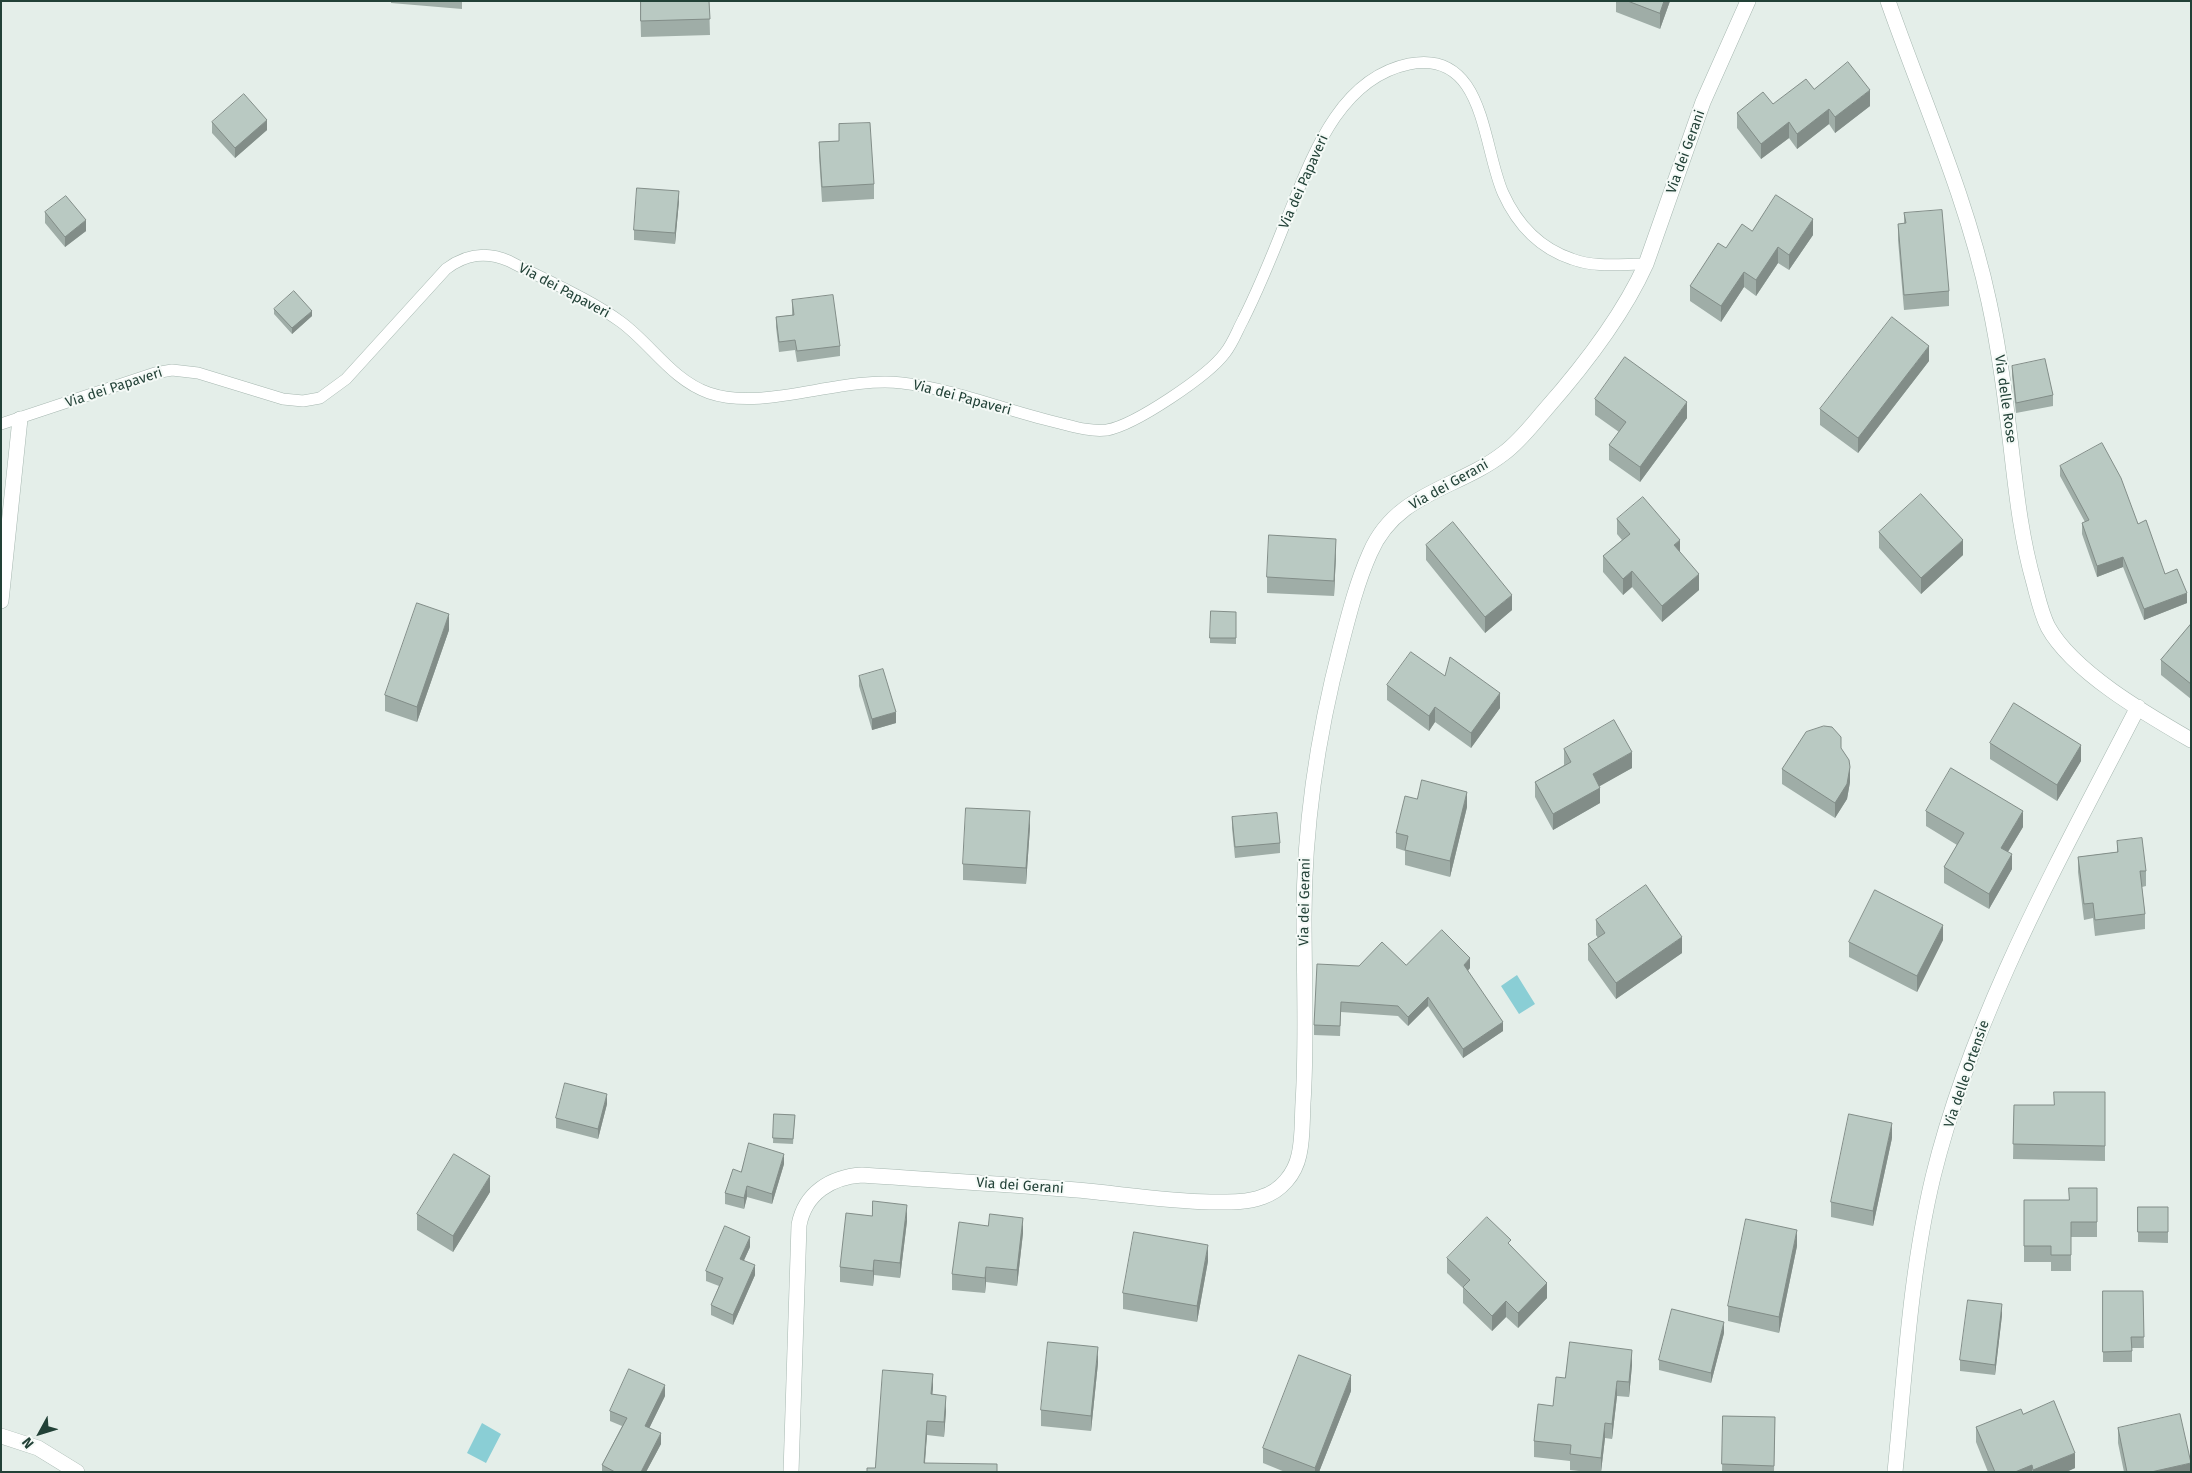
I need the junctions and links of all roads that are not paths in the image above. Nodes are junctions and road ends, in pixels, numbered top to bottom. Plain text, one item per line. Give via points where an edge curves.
1 (1748, 1) edge
2 (1888, 1) edge
3 (1646, 264) junction
4 (20, 419) junction
5 (1, 424) edge
6 (1, 601) edge
7 (2138, 707) junction
8 (2191, 740) edge
9 (1, 1436) edge
10 (77, 1472) edge
11 (791, 1472) edge
12 (1895, 1472) edge

1 - 3 street, Via dei Gerani via 1706,96
2 - 7 street, Via delle Rose via 1953,174 1981,267 1998,348 2025,549 2041,611 2054,636 2070,656
3 - 4 lane, Via dei Papaveri via 1591,264 1560,254 1534,237 1517,218 1504,195 1467,83 1442,65 1413,63 1368,84 1324,133 1260,284 1223,356 1168,398 1137,418 1113,428 1089,430 939,389 897,382 844,384 760,398 720,396 706,392 681,377 632,330 609,314 509,261 477,255 457,261 440,274 346,379 320,398 303,401 283,399 206,375 172,370
3 - 11 street, Via dei Gerani via 1581,368 1521,437 1486,466 1438,488 1398,513 1378,535 1369,554 1334,674 1309,822 1304,892 1306,1027 1301,1140 1296,1165 1286,1182 1264,1197 1227,1202 862,1176 828,1183 811,1198 799,1225
4 - 5 lane, Via dei Papaveri
4 - 6 street
7 - 8 street, Via delle Rose
7 - 12 street, Via delle Ortensie via 2009,962 1949,1123 1933,1178 1916,1264
9 - 10 street via 38,1448

